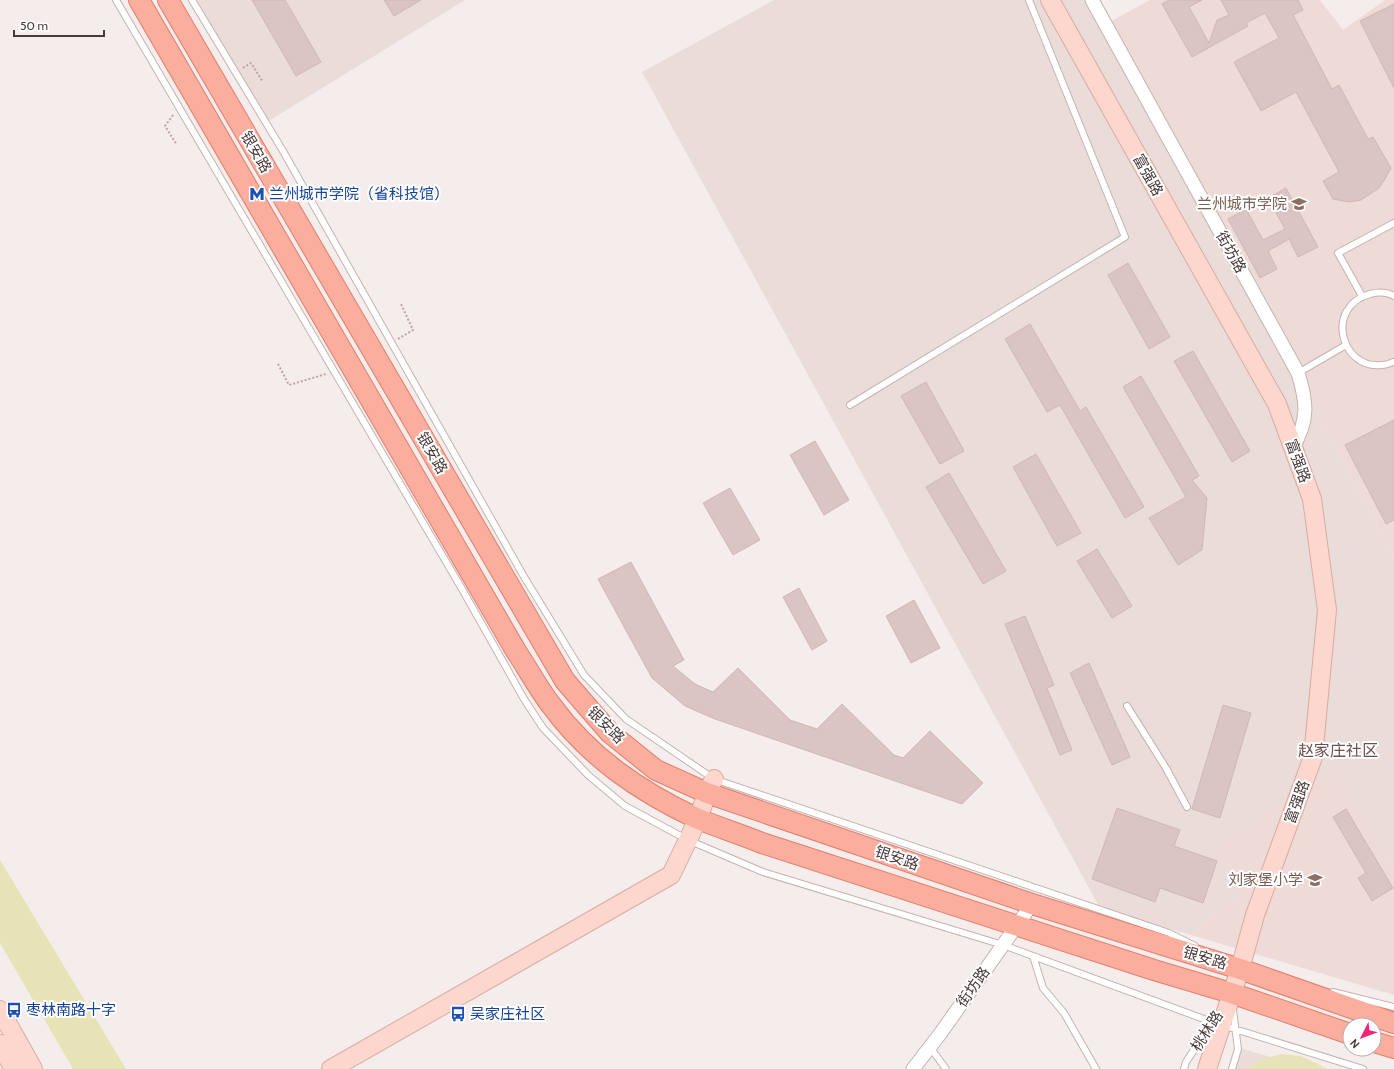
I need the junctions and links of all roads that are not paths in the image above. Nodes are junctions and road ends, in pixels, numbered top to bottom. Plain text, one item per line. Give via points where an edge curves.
1 (116, 0) edge
2 (139, 0) edge
3 (168, 0) edge
4 (192, 0) edge
5 (1029, 0) edge
6 (1050, 0) edge
7 (1092, 0) edge
8 (1394, 223) edge
9 (1362, 296) junction
10 (1394, 296) edge
11 (1346, 346) junction
12 (1394, 362) edge
13 (1298, 373) junction
14 (850, 405) dead end
15 (1293, 447) junction
16 (1127, 706) dead end
17 (711, 786) junction
18 (1187, 808) dead end
19 (698, 819) junction
20 (688, 840) junction
21 (1032, 904) junction
22 (1016, 925) junction
23 (1003, 945) junction
24 (1033, 956) junction
25 (1240, 969) junction
26 (1309, 986) dead end
27 (1325, 990) dead end
28 (1231, 994) junction
29 (1394, 1007) edge
30 (0, 1010) edge
31 (1221, 1021) junction
32 (1394, 1023) edge
33 (1342, 1031) edge
34 (0, 1044) edge
35 (1382, 1044) edge
36 (930, 1047) junction
37 (1394, 1048) edge
38 (14, 1069) edge
39 (34, 1069) edge
40 (331, 1069) edge
41 (913, 1069) edge
42 (946, 1069) edge
43 (1096, 1069) edge
44 (1184, 1069) edge
45 (1207, 1069) edge
46 (1232, 1069) edge
47 (1363, 1069) edge

1 - 20 lane via 543,728 588,775 624,806
2 - 19 main road, 银安路 via 516,651 551,705 584,744 618,773
3 - 17 main road, 银安路 via 565,681 610,733 656,770
4 - 17 lane via 283,151 523,575 584,675 626,719
5 - 14 lane via 1125,238
6 - 15 main road, 富强路 via 1277,404
7 - 13 street, 街坊路
8 - 9 lane via 1338,253
9 - 10 lane via 1376,292
9 - 11 lane via 1351,305 1344,318 1342,332
11 - 12 lane via 1355,357 1367,364 1382,366
11 - 13 lane
13 - 15 street, 街坊路 via 1305,394 1305,415 1300,436
15 - 25 main road, 富强路 via 1312,499 1327,610 1313,757 1255,915
16 - 18 lane via 1166,768
17 - 19 main road
17 - 21 main road, 银安路
17 - 25 lane via 1169,932
19 - 20 main road
19 - 22 main road, 银安路 via 762,843
20 - 23 lane via 762,872
20 - 40 main road via 671,875
21 - 22 street, 街坊路
21 - 25 main road, 银安路
22 - 23 street, 街坊路
22 - 28 main road, 银安路
23 - 24 lane
23 - 36 street, 街坊路
24 - 31 lane
24 - 43 lane via 1043,988 1064,1013
25 - 26 lane
25 - 28 main road, 桃林路
25 - 32 main road, 银安路
27 - 29 lane
28 - 31 main road, 桃林路
28 - 33 main road, 银安路
30 - 39 main road
31 - 44 lane, 桃林路 via 1186,1062
31 - 45 main road, 桃林路
31 - 46 lane, 桃林路 via 1238,1049
31 - 47 lane
34 - 38 main road
35 - 37 main road
36 - 41 street, 街坊路
36 - 42 lane

